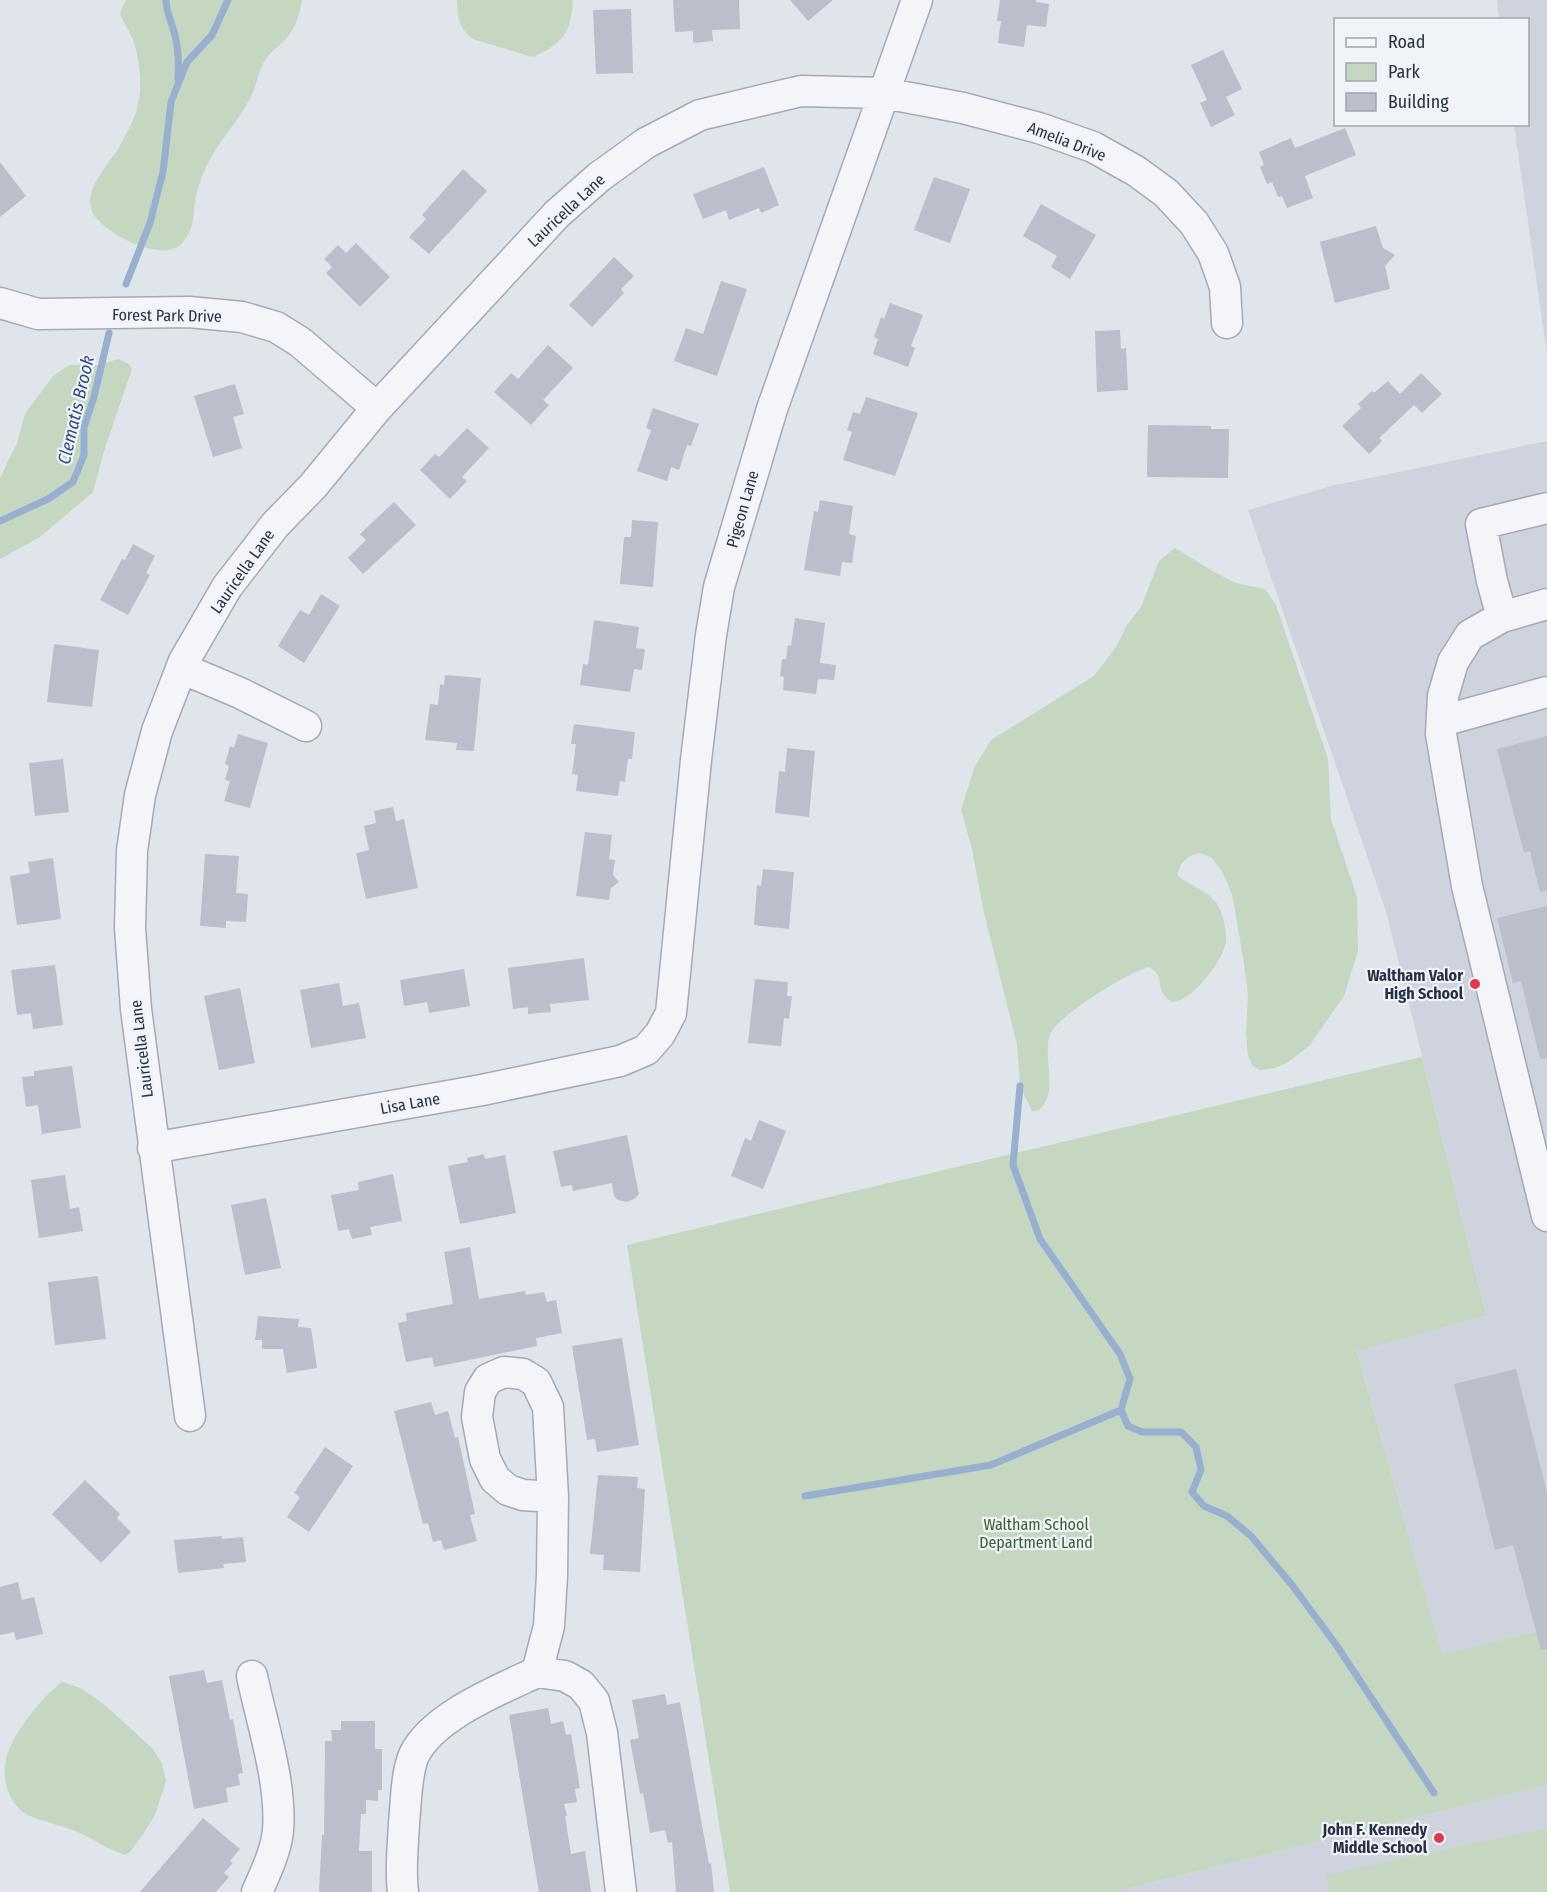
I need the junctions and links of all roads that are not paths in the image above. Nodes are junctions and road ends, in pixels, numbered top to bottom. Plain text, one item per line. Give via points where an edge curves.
1 (916, 0) edge
2 (884, 93) junction
3 (0, 303) edge
4 (1227, 323) dead end
5 (377, 408) junction
6 (1547, 508) edge
7 (1547, 604) edge
8 (1502, 617) junction
9 (181, 668) junction
10 (1547, 692) edge
11 (1442, 721) junction
12 (306, 726) dead end
13 (658, 1037) joint
14 (153, 1148) junction
15 (1547, 1216) edge
16 (190, 1416) dead end
17 (553, 1497) dead end
18 (537, 1672) junction
19 (252, 1677) dead end
20 (257, 1892) edge
21 (403, 1892) edge
22 (621, 1892) edge

1 - 2 street, Pigeon Lane
2 - 4 street, Amelia Drive via 1039,128 1093,147 1137,171 1166,193 1194,223 1213,253 1225,287
2 - 5 street, Lauricella Lane via 801,91 700,115 646,143 557,214
2 - 13 street, Pigeon Lane via 772,408 719,587 696,760 671,1013
3 - 5 street, Forest Park Drive via 38,314 189,312 242,317 276,327 300,342
5 - 9 street, Lauricella Lane via 234,578
6 - 8 street via 1481,524
7 - 8 street
8 - 11 street via 1470,635 1453,662 1443,696
9 - 12 street
9 - 14 street, Lauricella Lane via 157,731 140,795 132,851 130,928
10 - 11 street
11 - 15 street via 1467,886
13 - 14 street, Lisa Lane via 646,1050 620,1061 482,1090
14 - 16 street, Lauricella Lane
17 - 18 street via 549,1626
18 - 21 street via 452,1716 424,1739 413,1758 406,1797
18 - 22 street via 565,1676 581,1685 594,1701 602,1733
19 - 20 street via 275,1781 278,1832

